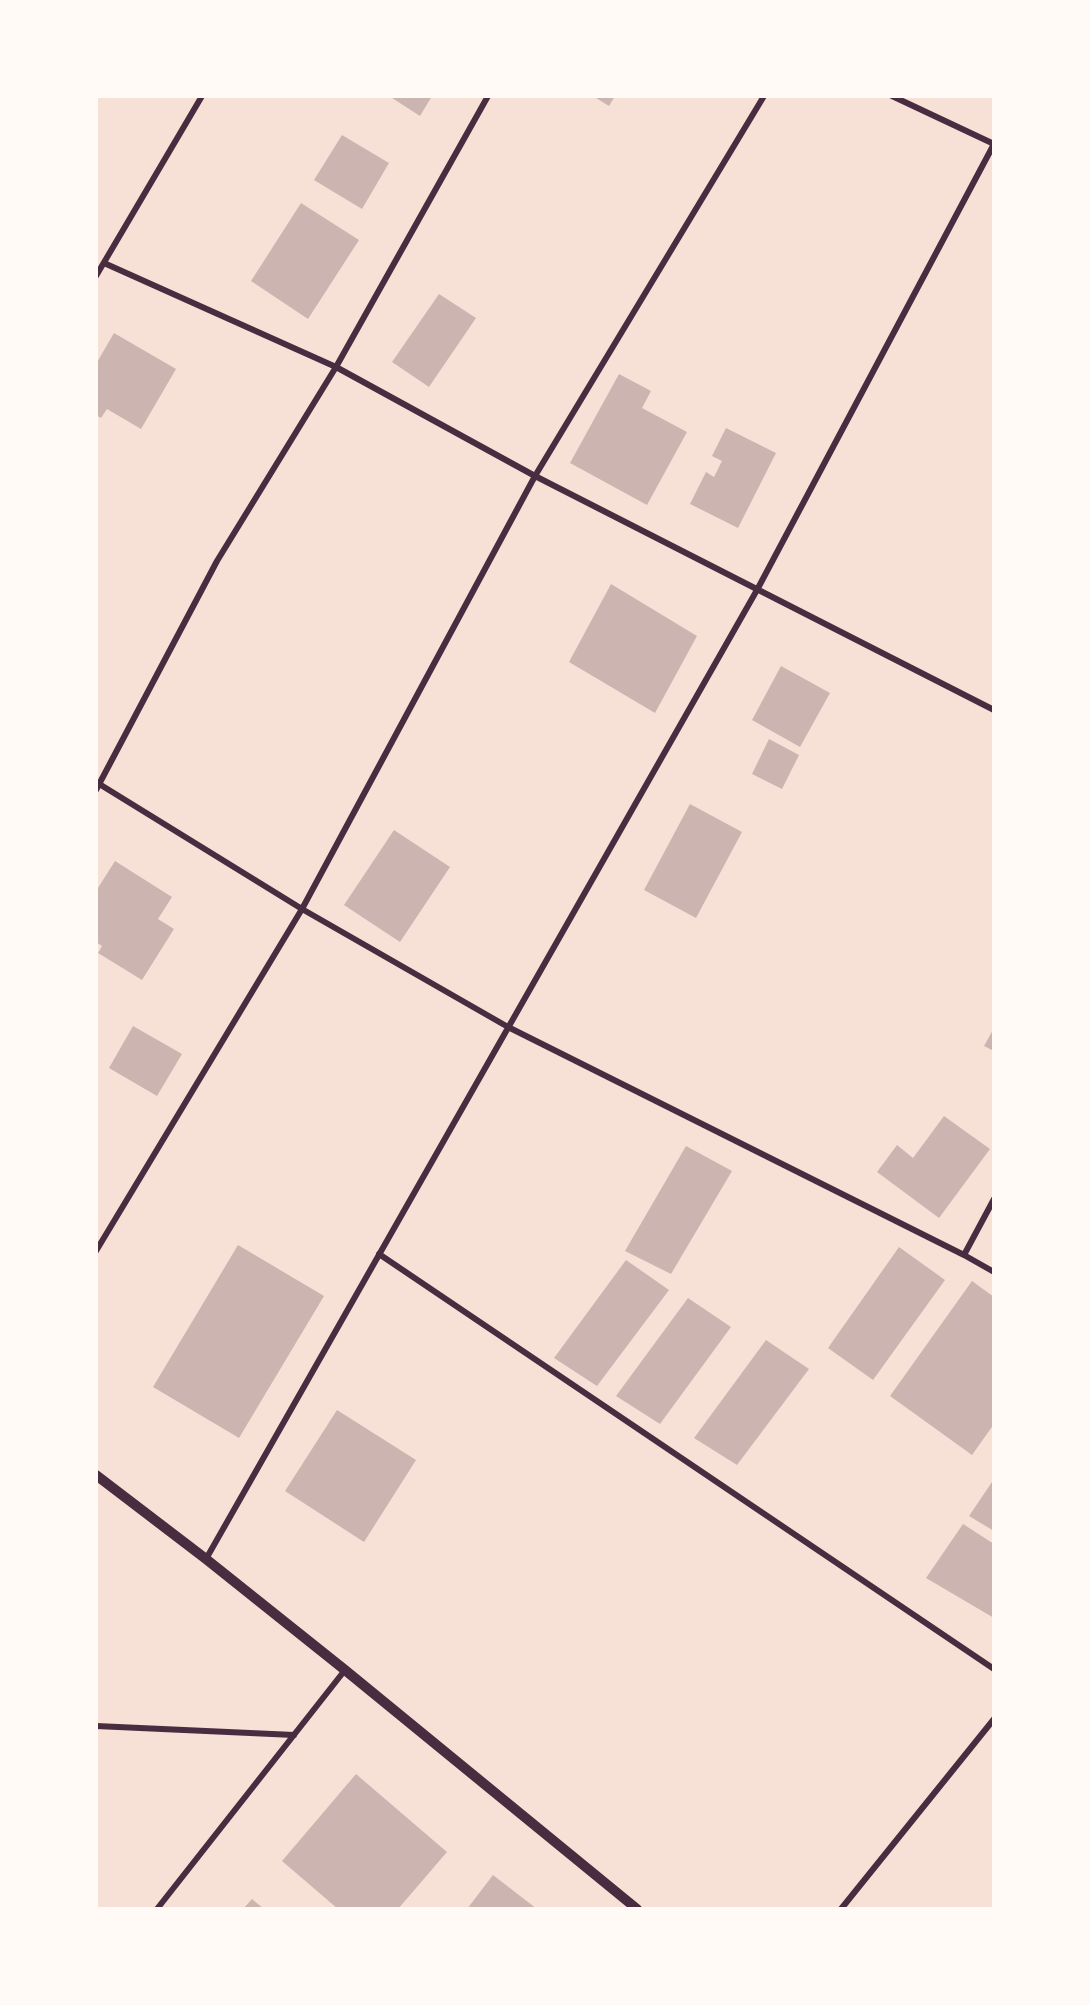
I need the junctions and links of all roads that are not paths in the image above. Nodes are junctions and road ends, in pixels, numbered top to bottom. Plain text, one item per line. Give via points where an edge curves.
1 (202, 96) edge
2 (488, 96) edge
3 (764, 96) edge
4 (892, 96) edge
5 (994, 144) edge
6 (104, 263) junction
7 (96, 276) edge
8 (336, 367) junction
9 (535, 476) junction
10 (757, 590) junction
11 (994, 709) edge
12 (97, 786) edge
13 (302, 909) junction
14 (508, 1028) junction
15 (994, 1199) edge
16 (96, 1251) edge
17 (379, 1254) junction
18 (964, 1255) junction
19 (994, 1272) edge
20 (96, 1475) edge
21 (206, 1559) junction
22 (994, 1669) edge
23 (345, 1670) junction
24 (994, 1719) edge
25 (96, 1725) edge
26 (294, 1736) junction
27 (157, 1909) edge
28 (637, 1909) edge
29 (841, 1909) edge

1 - 6 street
2 - 8 street
3 - 9 street
4 - 5 street
5 - 10 street
6 - 7 street
6 - 8 street
8 - 9 street
8 - 12 street via 218,561
9 - 10 street
9 - 13 street
10 - 11 street
10 - 14 street
12 - 13 street
13 - 14 street
13 - 16 street
14 - 17 street
14 - 18 street
15 - 18 street
17 - 21 street
17 - 22 street
18 - 19 street
20 - 21 street
21 - 23 street
23 - 26 street
23 - 28 street
24 - 29 street
25 - 26 street
26 - 27 street

